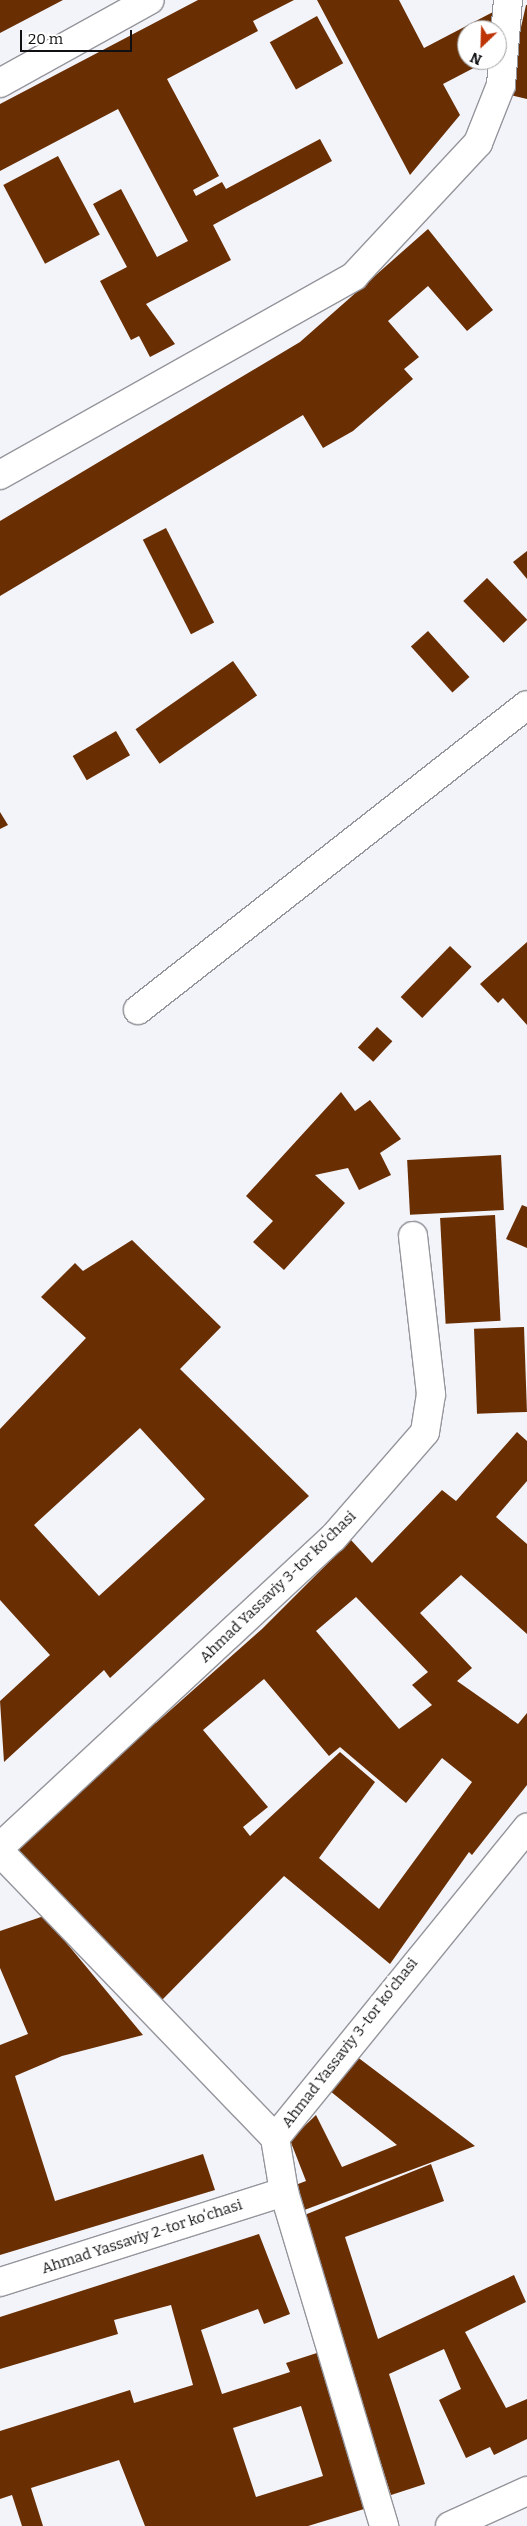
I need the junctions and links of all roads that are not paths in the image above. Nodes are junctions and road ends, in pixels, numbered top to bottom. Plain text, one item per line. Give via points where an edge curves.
1 (150, 0) edge
2 (508, 0) edge
3 (0, 83) edge
4 (0, 475) edge
5 (527, 705) edge
6 (138, 1010) dead end
7 (413, 1236) dead end
8 (527, 1828) edge
9 (0, 1848) edge
10 (0, 1852) edge
11 (275, 2138) junction
12 (284, 2192) junction
13 (0, 2282) edge
14 (527, 2491) edge
15 (384, 2526) edge
16 (450, 2526) edge

1 - 3 street
2 - 4 street via 501,85 478,143 354,276
5 - 6 street
7 - 9 street, Ahmad Yassaviy 3-tor koʻchasi via 432,1394 425,1432 333,1538
8 - 11 street, Ahmad Yassaviy 3-tor koʻchasi
10 - 11 street, Ahmad Yassaviy 3-tor koʻchasi
11 - 12 street
12 - 13 street, Ahmad Yassaviy 2-tor koʻchasi
12 - 15 street
14 - 16 street

